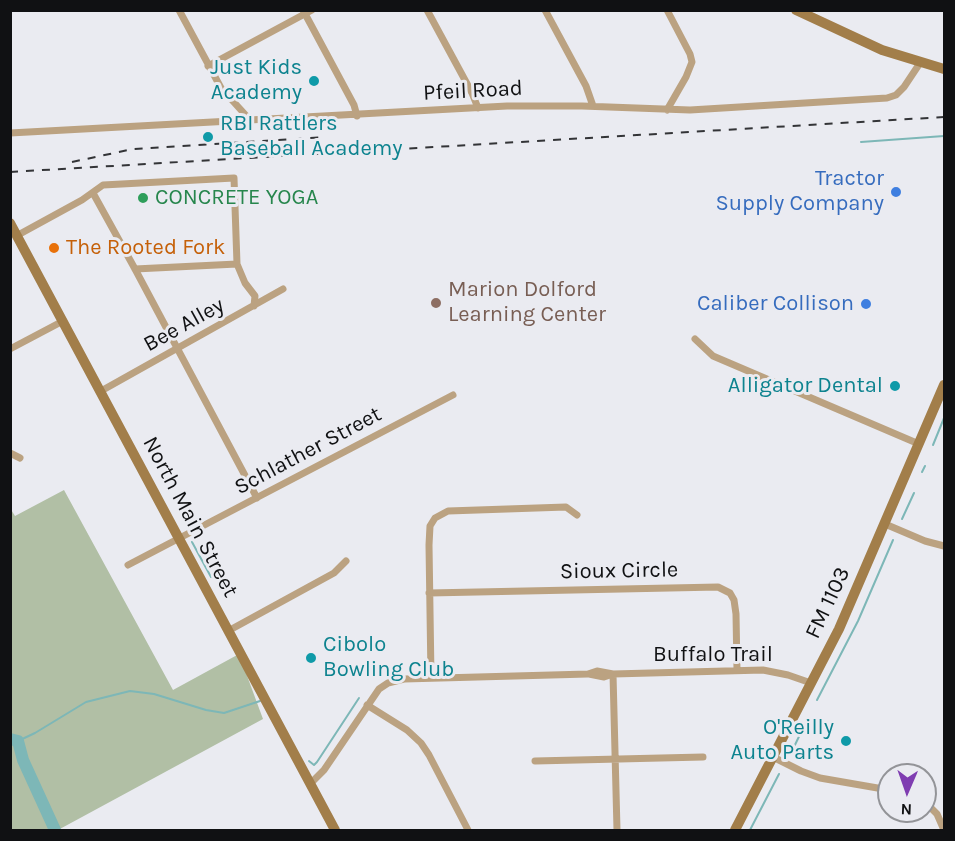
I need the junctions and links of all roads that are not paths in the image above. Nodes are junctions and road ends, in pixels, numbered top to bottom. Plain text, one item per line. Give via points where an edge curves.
1 (179, 10) edge
2 (427, 10) edge
3 (545, 10) edge
4 (667, 10) edge
5 (796, 10) edge
6 (307, 12) edge
7 (920, 63) junction
8 (208, 66) junction
9 (945, 69) edge
10 (593, 106) junction
11 (478, 108) junction
12 (667, 110) junction
13 (357, 116) junction
14 (251, 121) junction
15 (10, 133) edge
16 (93, 193) junction
17 (10, 223) edge
18 (18, 236) junction
19 (237, 264) junction
20 (135, 269) junction
21 (283, 289) dead end
22 (254, 306) junction
23 (63, 321) junction
24 (695, 339) dead end
25 (178, 348) junction
26 (10, 349) edge
27 (945, 385) edge
28 (100, 391) junction
29 (453, 395) dead end
30 (919, 444) junction
31 (10, 453) edge
32 (20, 458) dead end
33 (257, 498) junction
34 (577, 515) dead end
35 (885, 524) junction
36 (179, 538) junction
37 (945, 546) edge
38 (346, 561) dead end
39 (128, 565) dead end
40 (429, 593) junction
41 (228, 630) junction
42 (736, 670) junction
43 (613, 674) junction
44 (431, 677) junction
45 (812, 683) junction
46 (367, 705) junction
47 (703, 757) dead end
48 (773, 757) junction
49 (615, 758) junction
50 (535, 761) dead end
51 (310, 784) junction
52 (877, 788) edge
53 (937, 814) edge
54 (335, 831) edge
55 (468, 831) edge
56 (616, 831) edge
57 (735, 831) edge
58 (944, 831) edge

1 - 8 street
2 - 11 street
3 - 10 street
4 - 12 street via 692,62
5 - 7 street
6 - 8 street
6 - 13 street
7 - 9 street
7 - 12 street, Pfeil Road via 904,87 887,98
8 - 14 street via 221,88
10 - 11 street, Pfeil Road
10 - 12 street, Pfeil Road
11 - 13 street, Pfeil Road
13 - 14 street, Pfeil Road
14 - 15 street, Pfeil Road
16 - 18 street
16 - 19 street via 103,185 234,178
16 - 20 street
17 - 18 street, North Main Street
18 - 23 street, North Main Street
19 - 20 street
19 - 22 street via 255,296
20 - 25 street
21 - 22 street, Bee Alley
22 - 25 street, Bee Alley
23 - 26 street
23 - 28 street, North Main Street
24 - 30 street via 713,356
25 - 28 street, Bee Alley
25 - 33 street
27 - 30 street, FM 1103 / FM 1103
28 - 36 street, North Main Street
29 - 33 street, Schlather Street
30 - 35 street, FM 1103 / FM 1103
31 - 32 street
33 - 36 street, Schlather Street
34 - 40 street via 566,507 443,512 432,522 429,532
35 - 37 street
35 - 45 street, FM 1103 / FM 1103
36 - 39 street, Schlather Street
36 - 41 street, North Main Street
38 - 41 street via 334,573
40 - 42 street, Sioux Circle via 718,587 734,600
40 - 44 street
41 - 51 street, North Main Street
42 - 43 street, Buffalo Trail
42 - 45 street, Buffalo Trail via 773,671
43 - 44 street, Buffalo Trail via 597,671
43 - 49 street
44 - 46 street, Buffalo Trail via 388,683
45 - 48 street, FM 1103 / FM 1103
46 - 51 street, Buffalo Trail via 324,770
46 - 55 street via 421,743
47 - 49 street
48 - 52 street via 820,778
48 - 57 street, FM 1103 / FM 1103
49 - 50 street
49 - 56 street
51 - 54 street, North Main Street
53 - 58 street

